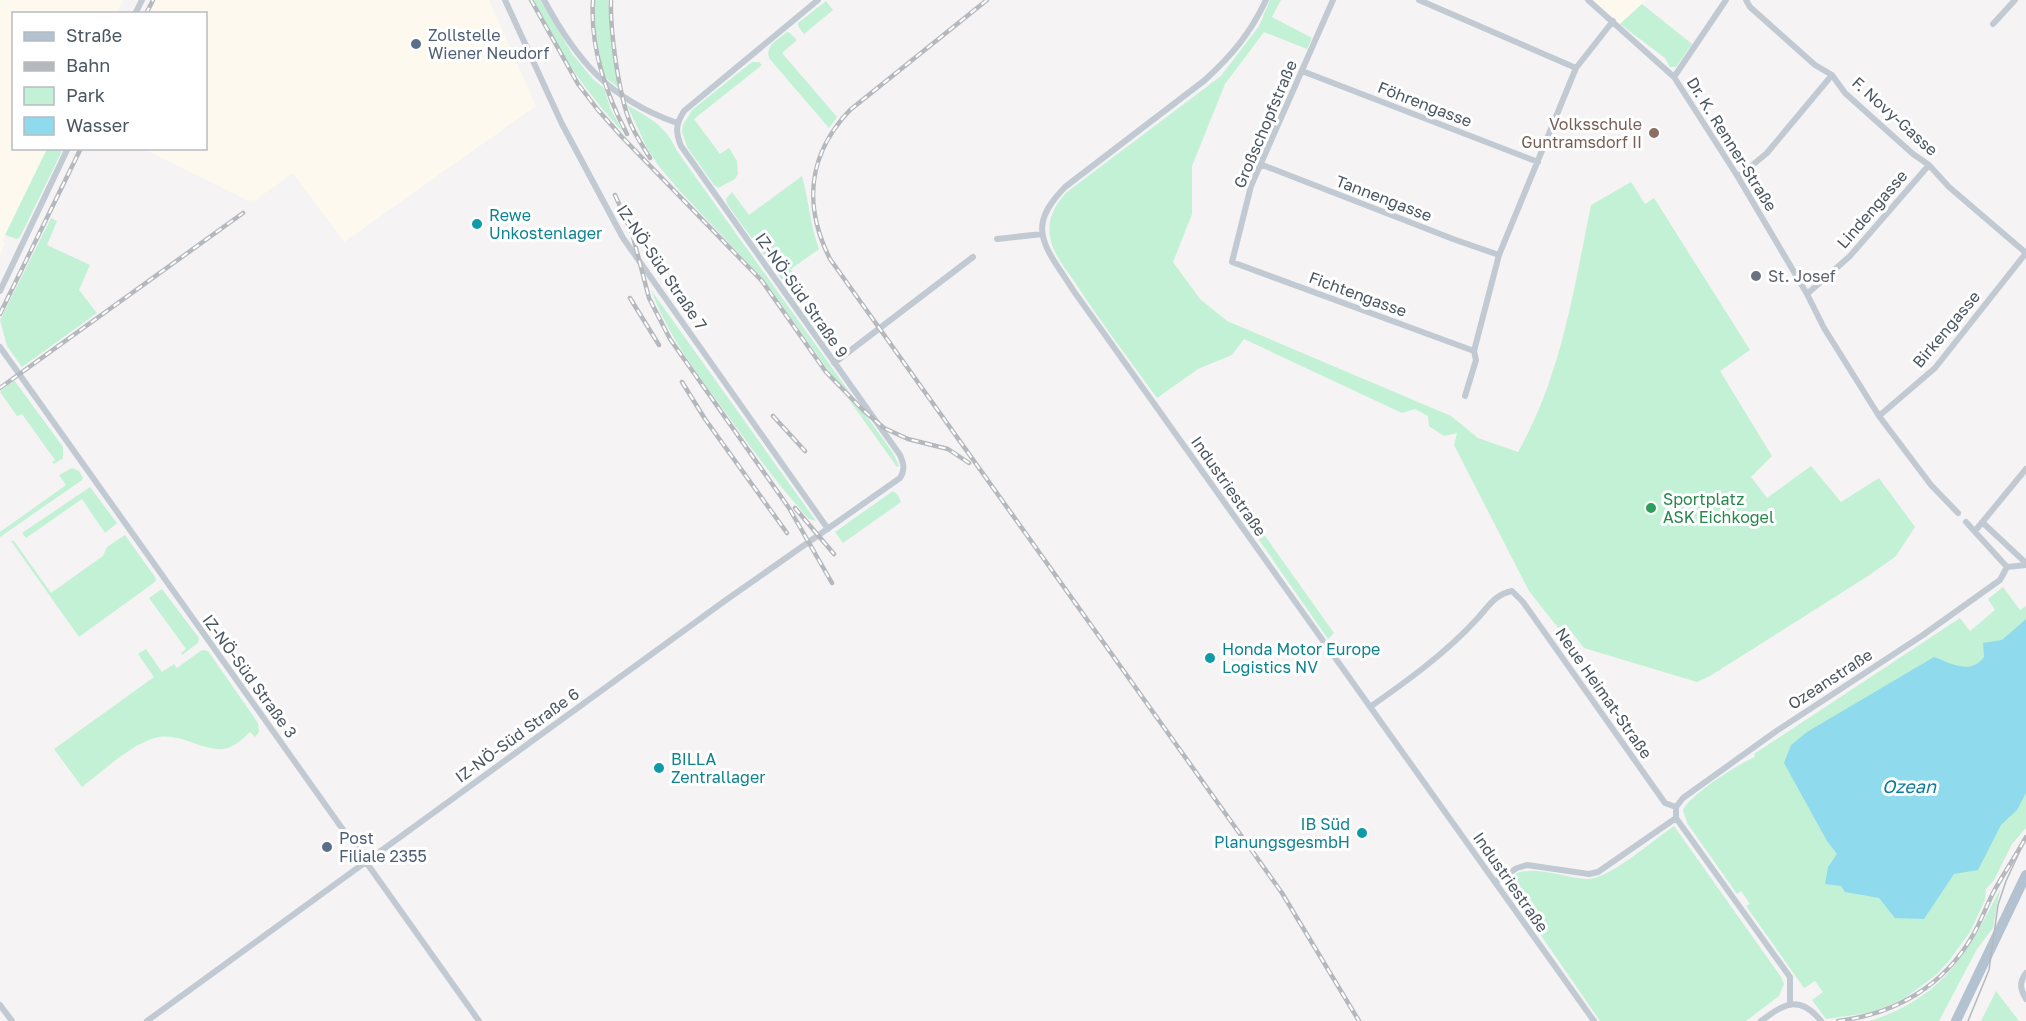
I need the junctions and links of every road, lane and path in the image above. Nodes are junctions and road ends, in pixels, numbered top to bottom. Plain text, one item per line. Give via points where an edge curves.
1 (505, 0) edge
2 (544, 0) edge
3 (818, 0) edge
4 (1266, 0) edge
5 (1333, 0) edge
6 (1419, 0) edge
7 (1588, 0) edge
8 (1726, 0) edge
9 (1746, 0) edge
10 (2015, 0) edge
11 (1613, 21) junction
12 (1993, 24) dead end
13 (1576, 68) junction
14 (1302, 71) junction
15 (1832, 75) junction
16 (1674, 77) junction
17 (676, 123) junction
18 (67, 150) edge
19 (1538, 162) junction
20 (1260, 164) junction
21 (1929, 165) junction
22 (1738, 177) junction
23 (1042, 234) junction
24 (998, 239) dead end
25 (2026, 253) edge
26 (1499, 255) junction
27 (973, 257) dead end
28 (1232, 262) joint
29 (0, 291) edge
30 (1807, 294) junction
31 (0, 347) edge
32 (1474, 351) junction
33 (834, 363) junction
34 (1465, 396) dead end
35 (1879, 416) junction
36 (2026, 469) edge
37 (904, 472) joint
38 (1958, 513) dead end
39 (1966, 522) dead end
40 (1982, 522) junction
41 (828, 530) junction
42 (1975, 531) junction
43 (2026, 564) edge
44 (2007, 567) junction
45 (1370, 707) junction
46 (1676, 807) junction
47 (1676, 818) junction
48 (365, 861) junction
49 (2026, 875) edge
50 (1495, 882) junction
51 (2026, 973) edge
52 (2026, 999) edge
53 (0, 1005) edge
54 (1790, 1005) junction
55 (12, 1021) edge
56 (147, 1021) edge
57 (479, 1021) edge
58 (1593, 1021) edge
59 (1761, 1021) edge
60 (1821, 1021) edge
61 (1956, 1021) edge

1 - 41 street, IZ-NÖ-Süd Straße 7 via 562,124 623,238
2 - 17 street via 579,57 596,76 622,96
3 - 17 street via 694,101
4 - 23 street via 1250,31 1226,61 1051,201 1043,218
5 - 14 street, Großschopfstraße
6 - 13 street
7 - 11 street, Dr. K. Renner-Straße
8 - 16 street
9 - 15 street, F. Novy-Gasse via 1815,65
10 - 12 street
11 - 13 street
11 - 16 street, Dr. K. Renner-Straße
13 - 19 street
14 - 19 street, Föhrengasse
14 - 20 street, Großschopfstraße
15 - 21 street, F. Novy-Gasse via 1845,93
15 - 22 street via 1767,153
16 - 22 street, Dr. K. Renner-Straße
17 - 33 street, IZ-NÖ-Süd Straße 9 via 681,146
18 - 29 street
19 - 26 street
20 - 26 street, Tannengasse
20 - 28 street, Großschopfstraße
21 - 25 street, F. Novy-Gasse via 1948,187
21 - 30 street, Lindengasse via 1850,256
22 - 30 street, Dr. K. Renner-Straße
23 - 24 street
23 - 45 street, Industriestraße via 1047,251 1088,312
25 - 35 street, Birkengasse via 1935,368
26 - 32 street
27 - 33 street
28 - 32 street, Fichtengasse
30 - 35 street, Dr. K. Renner-Straße
31 - 48 street, IZ-NÖ-Süd Straße 3
32 - 34 street via 1476,360
33 - 37 street, IZ-NÖ-Süd Straße 9 via 900,455
35 - 38 street, Dr. K. Renner-Straße via 1931,485
36 - 40 street
37 - 41 street, IZ-NÖ-Süd Straße 6
39 - 42 street
40 - 42 street
40 - 43 street
41 - 48 street, IZ-NÖ-Süd Straße 6
42 - 44 street
43 - 44 street
44 - 46 street, Ozeanstraße via 2001,580 1775,732
45 - 46 street, Neue Heimat-Straße via 1440,653 1500,593 1512,591 1665,803
45 - 50 street, Industriestraße
46 - 47 street
47 - 50 street via 1598,872 1527,866
47 - 54 street via 1790,977
48 - 56 street, IZ-NÖ-Süd Straße 6
48 - 57 street, IZ-NÖ-Süd Straße 3
49 - 61 main road
50 - 58 street, Industriestraße
51 - 52 street via 2021,981
53 - 55 street
54 - 59 street via 1781,1006
54 - 60 street via 1802,1005

